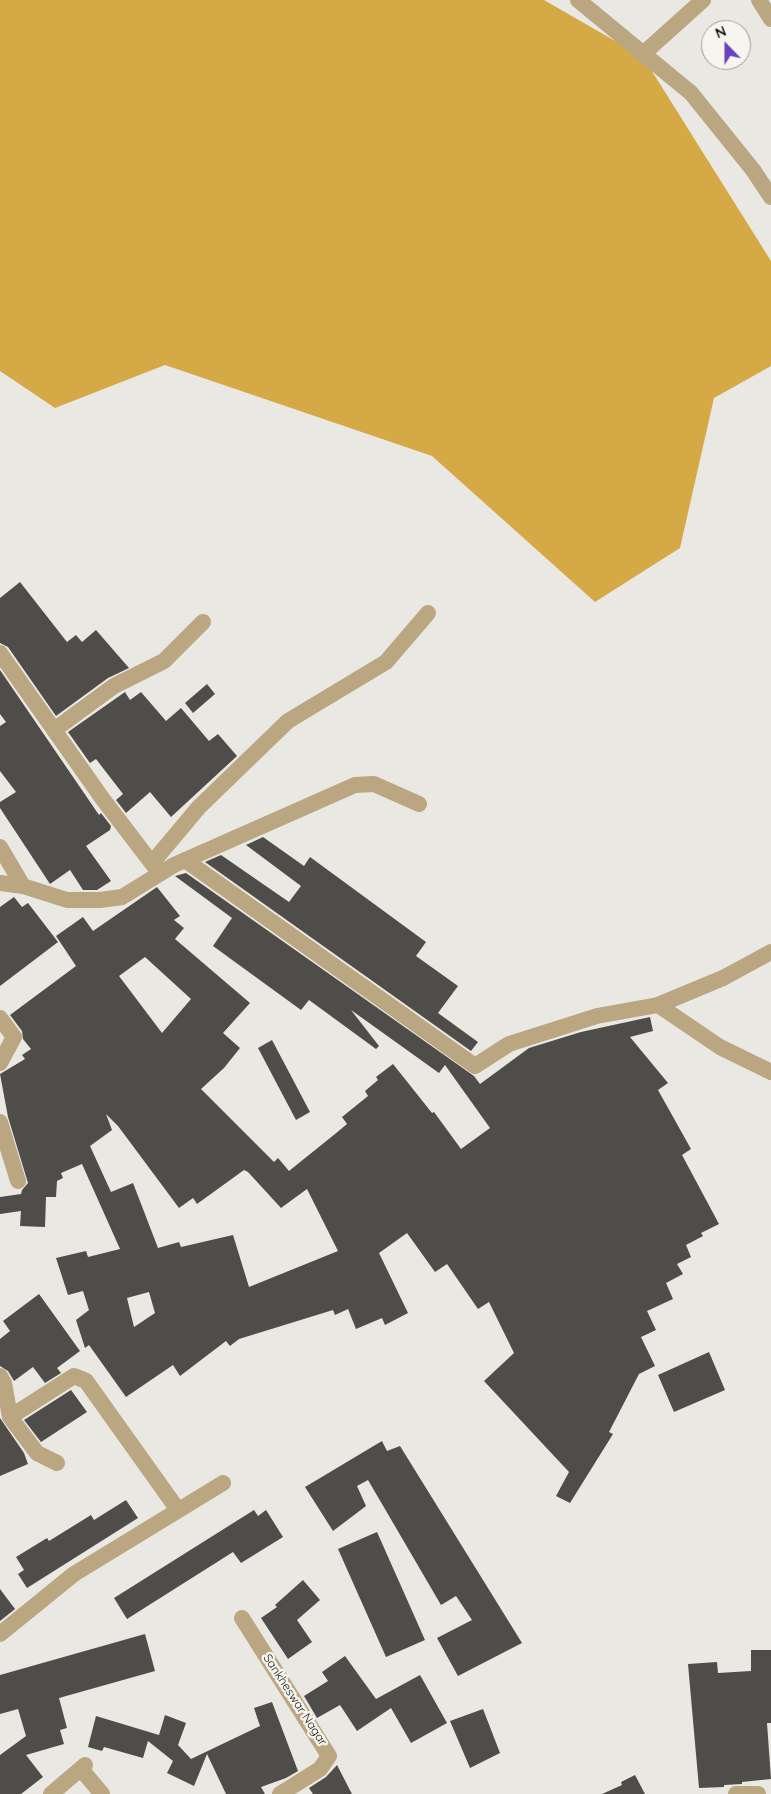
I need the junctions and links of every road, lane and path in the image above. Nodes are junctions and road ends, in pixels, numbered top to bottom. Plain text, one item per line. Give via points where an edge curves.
1 (578, 0) edge
2 (703, 0) edge
3 (759, 0) edge
4 (771, 19) edge
5 (643, 54) junction
6 (771, 197) edge
7 (428, 613) dead end
8 (204, 622) dead end
9 (0, 653) edge
10 (54, 730) junction
11 (420, 804) dead end
12 (0, 847) edge
13 (185, 860) junction
14 (156, 868) junction
15 (0, 883) edge
16 (24, 886) junction
17 (771, 952) edge
18 (658, 1005) junction
19 (0, 1018) edge
20 (0, 1063) edge
21 (771, 1072) edge
22 (0, 1122) edge
23 (18, 1181) dead end
24 (0, 1376) edge
25 (10, 1416) junction
26 (57, 1463) dead end
27 (223, 1483) dead end
28 (178, 1510) junction
29 (242, 1618) dead end
30 (0, 1634) edge
31 (50, 1794) edge
32 (102, 1794) edge
33 (280, 1794) edge
34 (736, 1794) edge
35 (758, 1794) edge

1 - 5 street
2 - 5 street
3 - 4 street
5 - 6 street via 691,94
7 - 14 street via 386,662 288,721 199,808
8 - 10 street via 164,661 107,690
9 - 10 street
10 - 14 street
11 - 13 street via 374,784 355,785
12 - 16 street
13 - 14 street
13 - 18 street via 475,1066 509,1044 597,1016
14 - 16 street via 122,896 100,900 67,900
15 - 16 street
17 - 18 street via 723,978
18 - 21 street via 720,1047
19 - 20 street via 14,1037
22 - 23 street
24 - 25 street
25 - 26 street via 37,1453
25 - 28 street via 74,1376 86,1381
27 - 28 street
28 - 30 street via 74,1574
29 - 33 street, Sankheswar Nagar via 329,1756 320,1769
31 - 32 street via 83,1767
34 - 35 street

